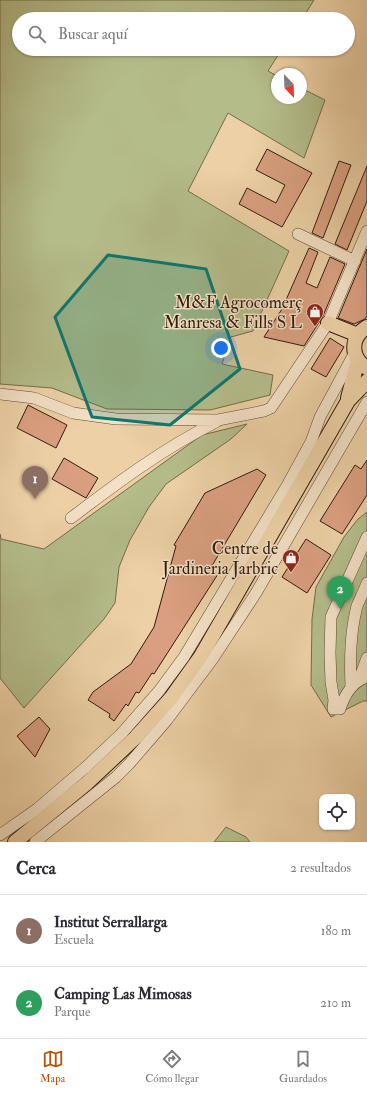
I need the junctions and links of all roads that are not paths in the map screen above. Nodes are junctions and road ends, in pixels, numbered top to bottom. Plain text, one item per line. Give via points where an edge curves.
1 (367, 232) edge
2 (298, 234) dead end
3 (355, 261) junction
4 (328, 323) junction
5 (362, 331) edge
6 (360, 360) edge
7 (367, 381) edge
8 (0, 394) edge
9 (348, 401) junction
10 (367, 402) edge
11 (218, 420) junction
12 (71, 518) dead end
13 (367, 536) edge
14 (252, 570) junction
15 (264, 579) junction
16 (367, 583) edge
17 (227, 586) junction
18 (236, 597) junction
19 (367, 658) edge
20 (359, 681) edge
21 (0, 834) edge
22 (15, 842) edge
23 (35, 842) edge

1 - 3 street
2 - 3 street
3 - 4 street
4 - 5 main road
4 - 11 street via 271,408
5 - 6 main road via 355,342
6 - 9 main road
6 - 17 street via 320,417 311,442
7 - 9 main road
8 - 11 street via 34,398 73,413 116,419
9 - 14 main road
10 - 15 street
11 - 12 street via 189,435 120,480
13 - 20 street via 331,618 333,709 340,709 344,696
14 - 17 street
14 - 18 main road
15 - 18 street
15 - 23 street via 212,660 167,720 129,764
16 - 20 street via 354,622 350,664
17 - 21 street via 184,657 159,691 122,733 37,809
18 - 22 main road via 201,656 171,698 136,737 88,783
19 - 20 street

